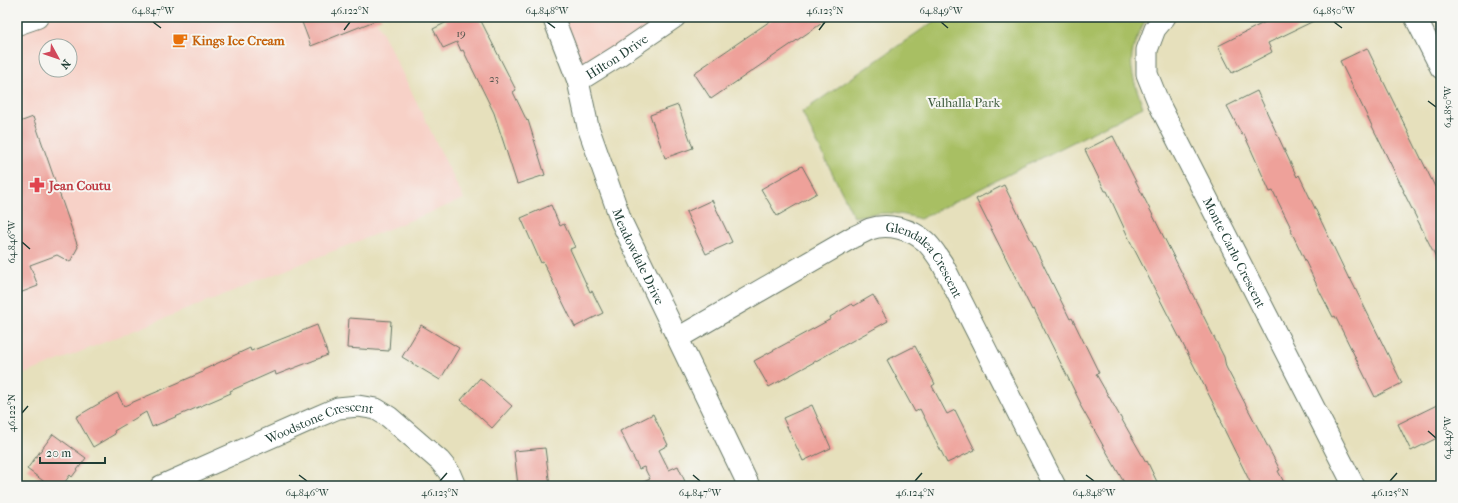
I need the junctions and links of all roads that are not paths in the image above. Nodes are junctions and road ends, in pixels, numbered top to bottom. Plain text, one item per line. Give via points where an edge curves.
1 (37, 17) edge
2 (554, 17) edge
3 (674, 17) edge
4 (1165, 17) edge
5 (1415, 17) edge
6 (17, 24) edge
7 (1441, 68) edge
8 (578, 81) junction
9 (678, 338) junction
10 (161, 486) edge
11 (455, 486) edge
12 (749, 486) edge
13 (1055, 486) edge
14 (1354, 486) edge

1 - 6 main road
2 - 8 street, Meadowdale Drive
3 - 8 street, Hilton Drive
4 - 14 street, Monte Carlo Crescent via 1155,29 1147,50 1147,74 1159,104
5 - 7 street
8 - 9 street, Meadowdale Drive via 588,128 622,223
9 - 12 street, Meadowdale Drive
9 - 13 street, Glendalea Crescent via 853,237 871,229 886,227 914,233 926,242 942,263
10 - 11 street, Woodstone Crescent via 338,408 358,406 376,409 389,417 440,461 449,472

